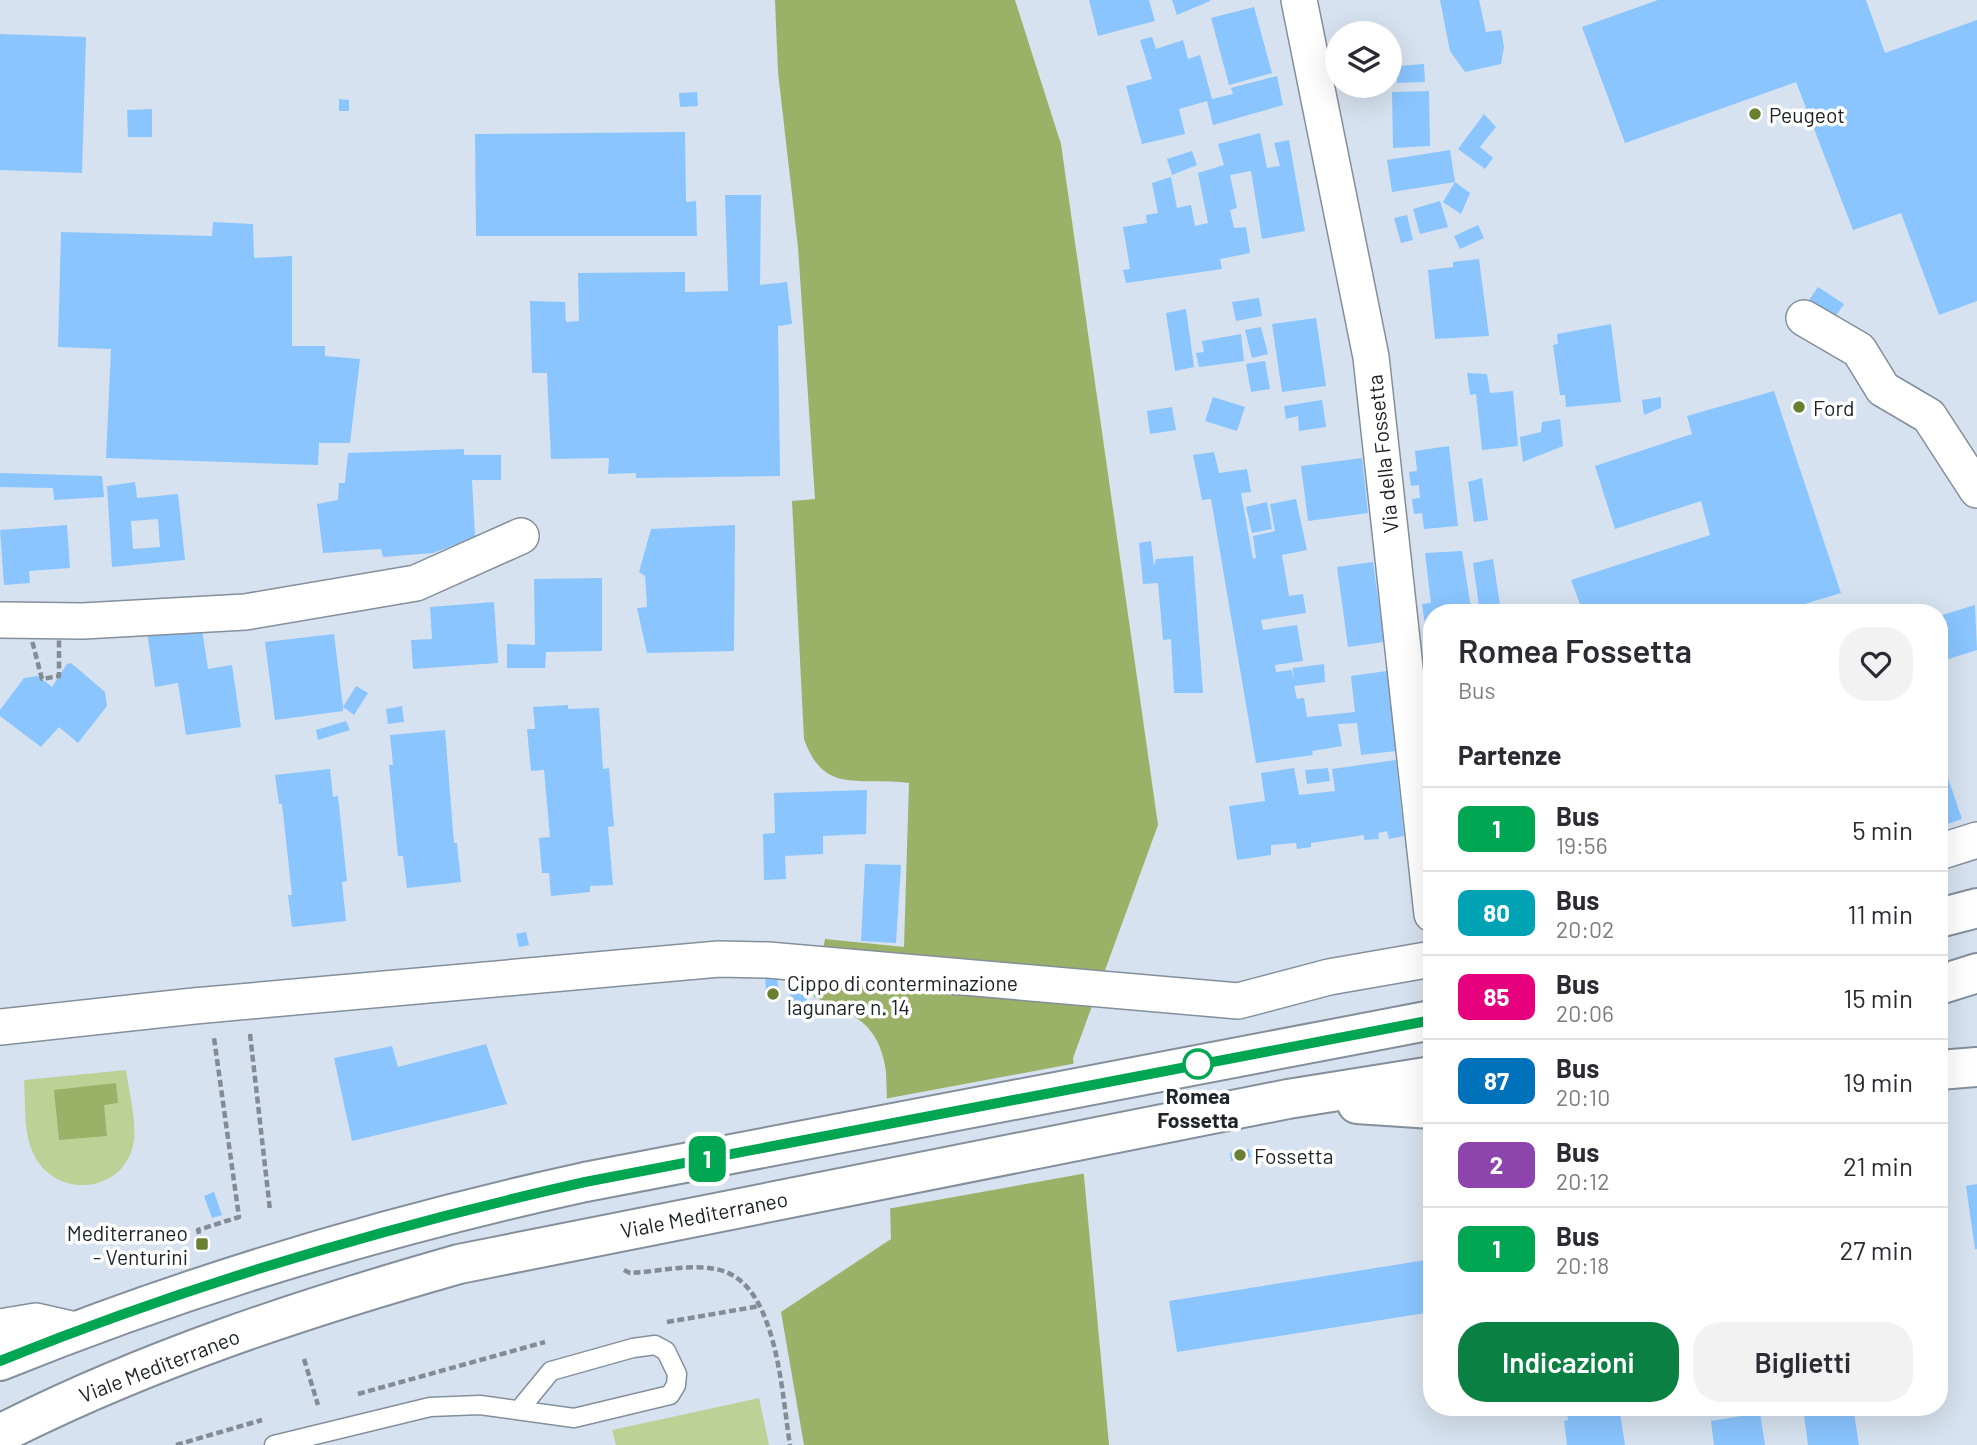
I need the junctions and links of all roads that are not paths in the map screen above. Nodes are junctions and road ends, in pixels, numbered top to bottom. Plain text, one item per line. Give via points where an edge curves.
1 (1299, 0) edge
2 (1804, 318) dead end
3 (1977, 490) edge
4 (521, 536) dead end
5 (0, 620) edge
6 (1423, 832) edge
7 (1977, 840) edge
8 (1948, 849) edge
9 (1977, 908) edge
10 (1948, 916) edge
11 (1423, 961) edge
12 (1977, 973) edge
13 (1948, 982) edge
14 (1423, 1022) edge
15 (0, 1027) edge
16 (1977, 1067) edge
17 (1948, 1069) edge
18 (1423, 1077) edge
19 (1288, 1099) junction
20 (1423, 1108) edge
21 (0, 1327) edge
22 (76, 1330) junction
23 (0, 1361) edge
24 (519, 1410) junction
25 (0, 1434) edge
26 (274, 1445) edge

1 - 6 street, Via della Fossetta via 1371,357
2 - 3 street via 1860,350 1883,389 1929,416
4 - 5 street via 416,583 245,612 83,621
7 - 8 street
9 - 10 street
11 - 15 street via 1329,977 1259,998 1216,1000 719,959
12 - 13 street
14 - 22 street via 585,1182 447,1213 161,1299
16 - 17 street
18 - 19 street, Viale Mediterraneo
19 - 20 street
19 - 25 street, Viale Mediterraneo via 459,1264 350,1295 183,1353 64,1401
21 - 22 street via 36,1321
22 - 23 street
24 - 24 lane via 574,1418 670,1395 677,1374 666,1351 655,1345 633,1348 551,1371
24 - 26 lane via 480,1405 430,1407

